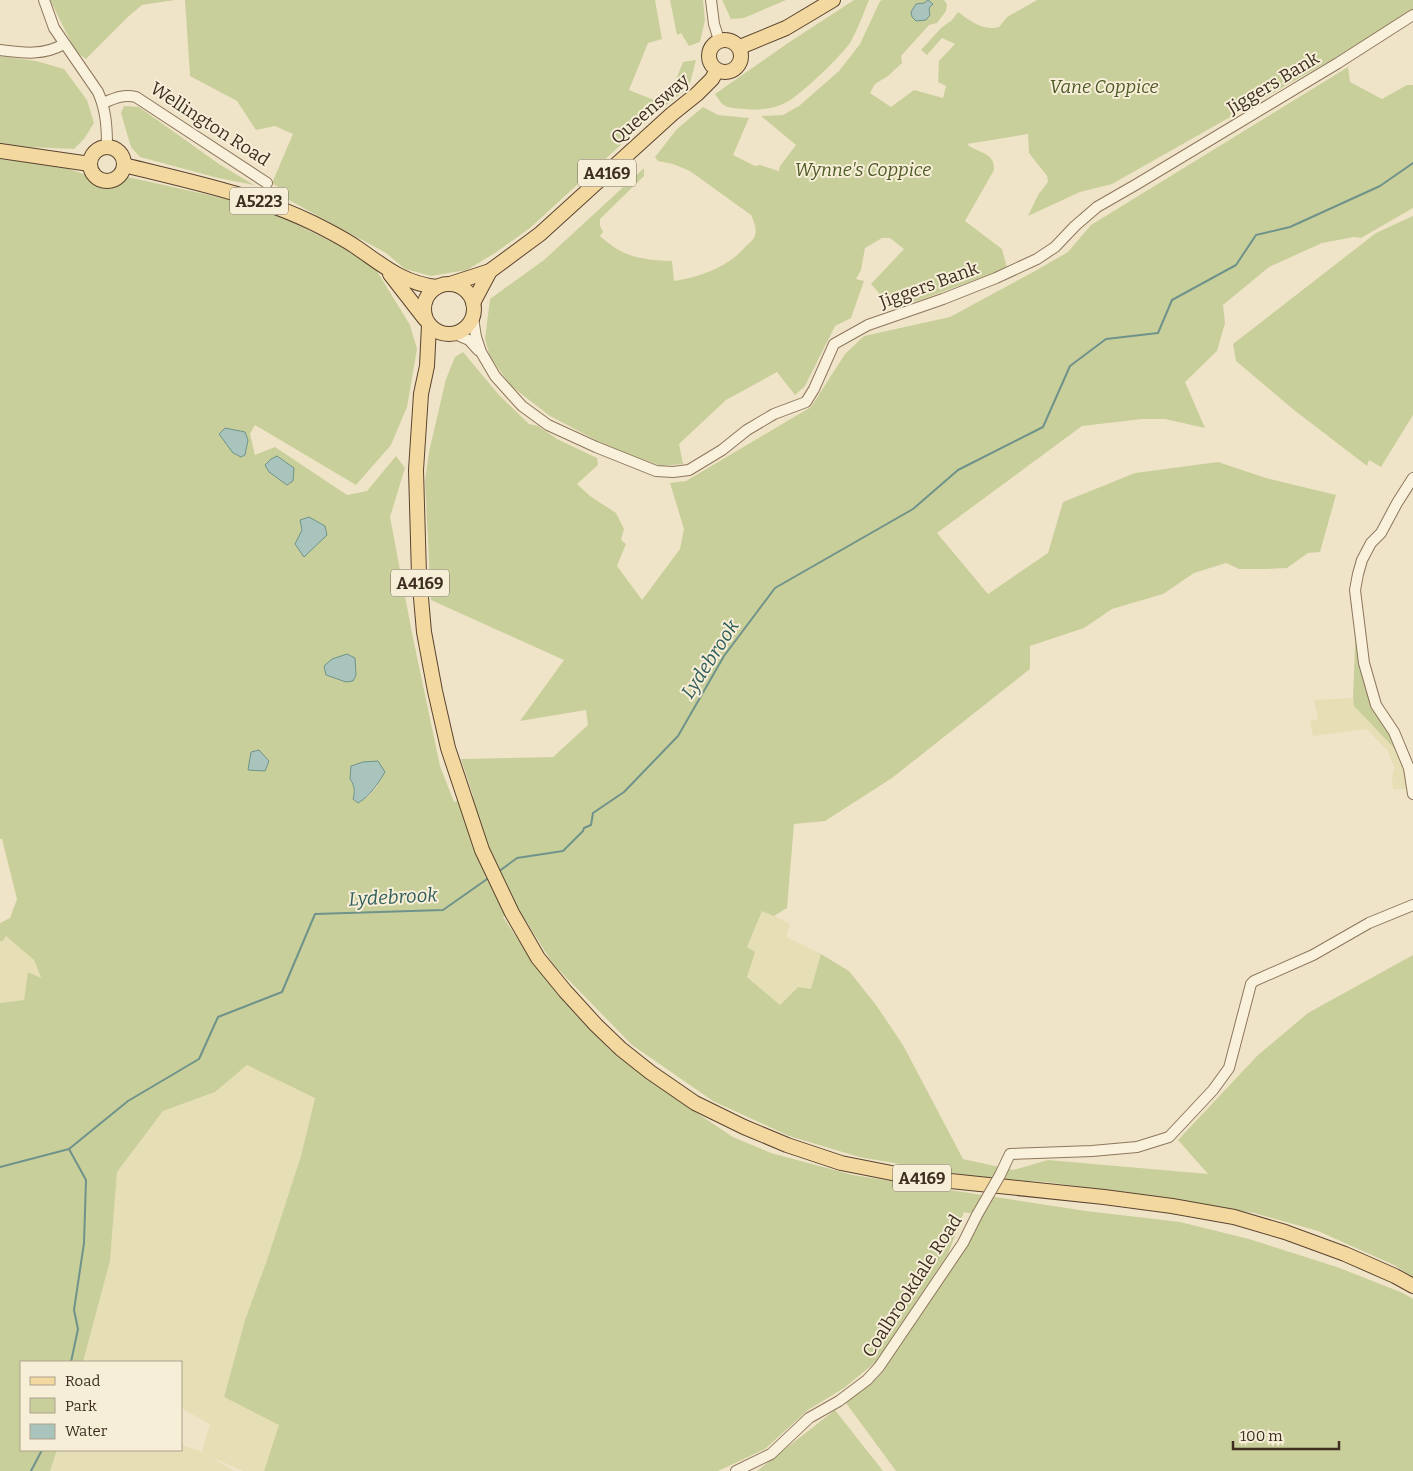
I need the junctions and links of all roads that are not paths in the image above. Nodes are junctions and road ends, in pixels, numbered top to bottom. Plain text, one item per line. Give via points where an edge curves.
1 (44, 0) edge
2 (711, 0) edge
3 (833, 0) edge
4 (1413, 15) edge
5 (719, 40) junction
6 (64, 44) junction
7 (740, 47) junction
8 (0, 50) edge
9 (717, 70) junction
10 (103, 103) junction
11 (107, 147) junction
12 (0, 151) edge
13 (90, 164) junction
14 (124, 165) junction
15 (267, 183) dead end
16 (382, 266) junction
17 (490, 271) junction
18 (443, 285) junction
19 (473, 303) junction
20 (472, 318) junction
21 (427, 322) junction
22 (452, 334) junction
23 (481, 352) junction
24 (427, 366) junction
25 (1413, 478) edge
26 (1413, 794) edge
27 (1413, 906) edge
28 (1413, 1286) edge
29 (736, 1471) edge

1 - 6 street
2 - 5 street
3 - 7 main road via 786,28
4 - 23 street, Jiggers Bank via 1097,207 1037,260 943,299 868,325 834,344 806,402 774,414 689,470 656,471 548,425 522,406 504,387
5 - 7 main road via 728,39
5 - 9 main road via 709,54
6 - 8 street via 34,54
6 - 10 street
7 - 9 main road via 742,58 737,67 728,72
9 - 17 main road, Queensway / A4169 via 697,94 540,234
10 - 11 street
10 - 15 street, Wellington Road via 128,95 136,97
11 - 13 main road via 97,150
11 - 14 main road via 118,150
12 - 13 main road
13 - 14 main road via 98,179 110,181 120,175
14 - 16 main road, A5223 via 265,202 321,228
16 - 18 main road, A5223 via 409,281 426,286
16 - 21 main road, A5223
17 - 18 main road, Queensway / A4169
17 - 19 main road, Queensway / A4169
18 - 19 main road via 458,285 465,289
18 - 21 main road via 426,297 424,312
19 - 20 main road
20 - 22 main road via 462,330
20 - 23 street, Jiggers Bank
21 - 22 main road via 434,330
21 - 24 main road, A4169
22 - 23 street, Jiggers Bank via 469,340
22 - 24 main road, A4169 via 437,346
24 - 28 main road, A4169 via 421,394 416,470 419,575 424,632 448,748 482,850 512,913 538,958 621,1049 695,1103 786,1146 841,1163 912,1177 1104,1197 1234,1217 1345,1254
25 - 26 street via 1362,560 1355,590 1364,662 1376,705 1398,741 1409,768
27 - 29 street, Coalbrookdale Road, bridge via 1369,922 1313,955 1254,981 1229,1068 1213,1090 1168,1137 1136,1147 1010,1154 963,1243 879,1367 839,1401 809,1418 771,1454

